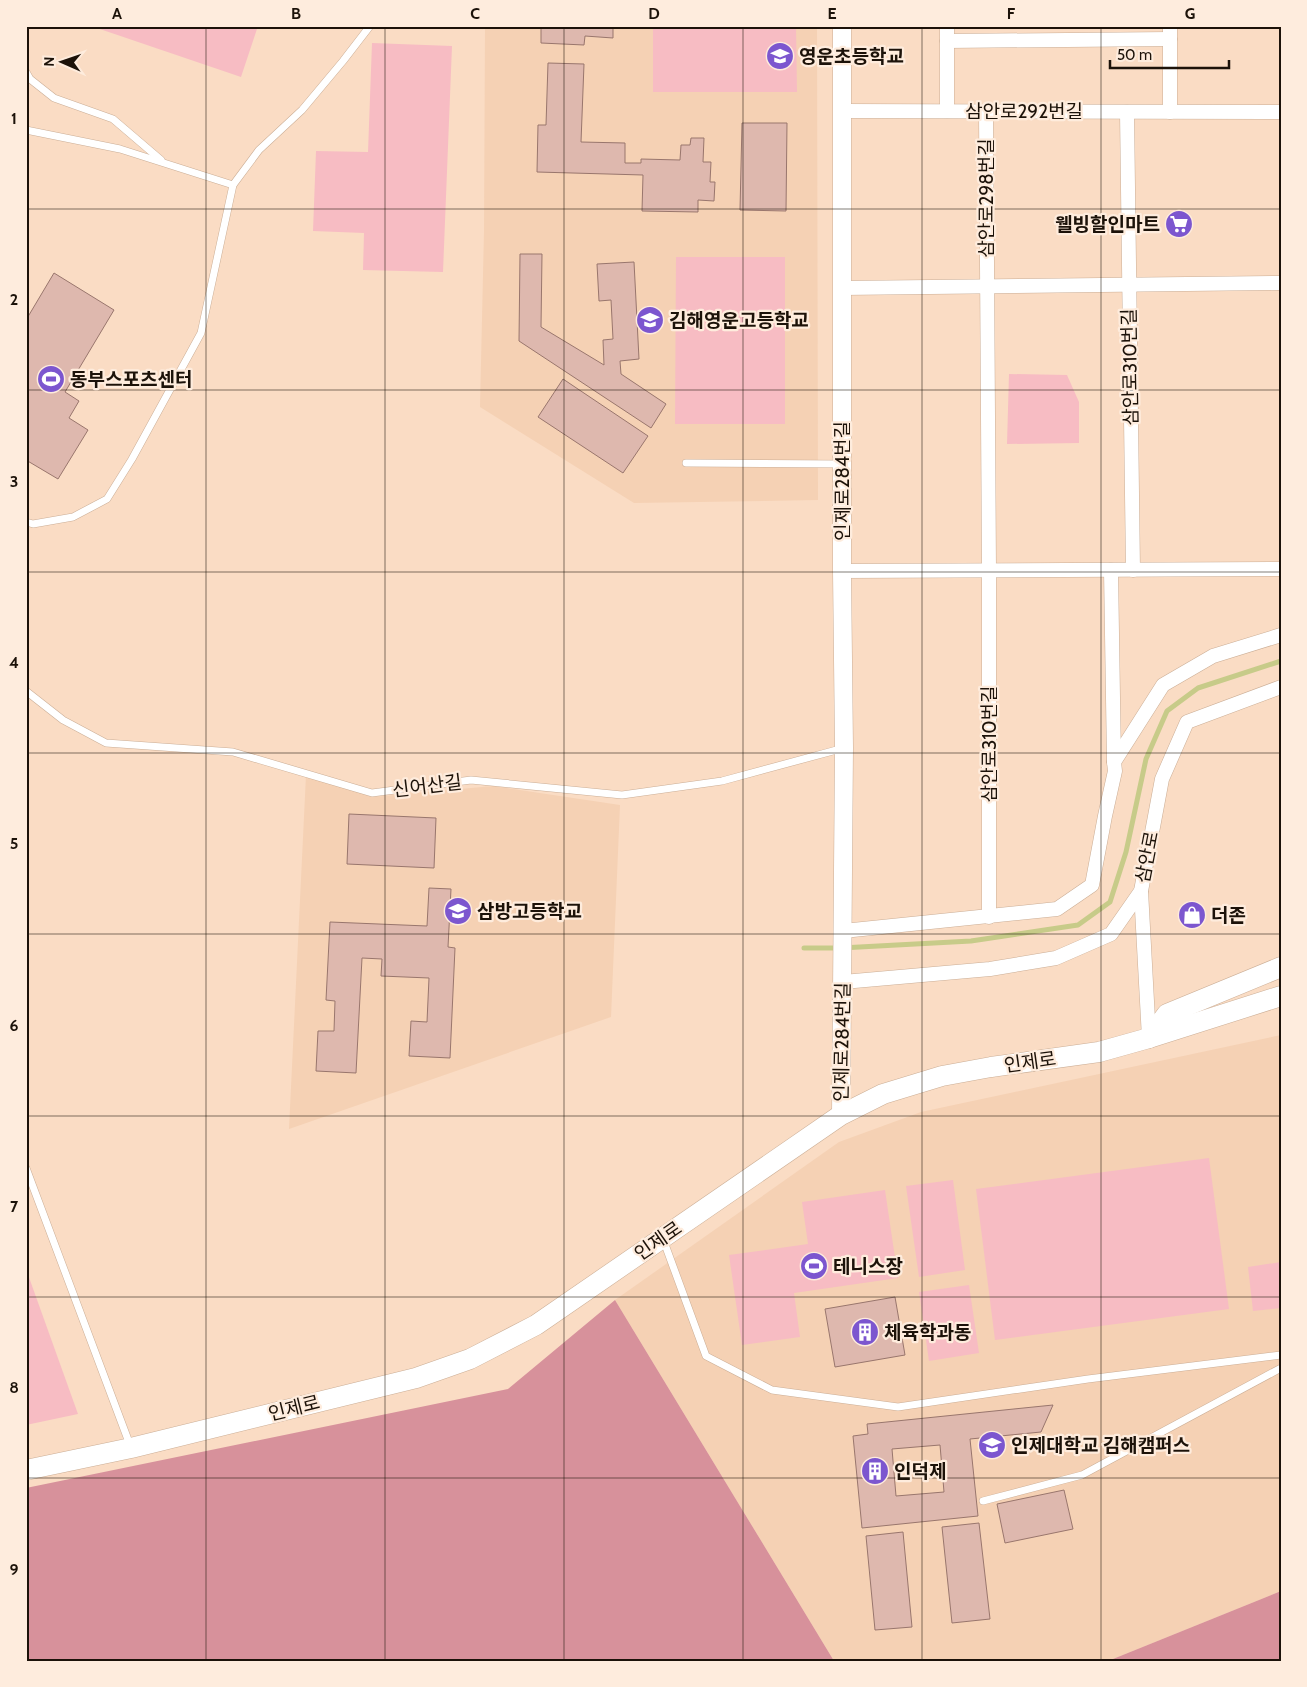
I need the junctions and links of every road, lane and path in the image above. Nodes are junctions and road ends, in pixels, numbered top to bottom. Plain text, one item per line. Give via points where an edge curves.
1 (370, 26) edge
2 (842, 26) edge
3 (947, 26) edge
4 (1170, 32) edge
5 (947, 41) junction
6 (26, 72) edge
7 (842, 111) junction
8 (947, 111) junction
9 (986, 111) junction
10 (1127, 112) junction
11 (1170, 112) junction
12 (1281, 112) edge
13 (26, 130) edge
14 (164, 162) junction
15 (233, 186) junction
16 (1281, 283) edge
17 (1129, 284) junction
18 (986, 286) junction
19 (842, 288) junction
20 (686, 463) dead end
21 (843, 464) junction
22 (26, 522) edge
23 (1281, 569) edge
24 (989, 570) junction
25 (1111, 570) junction
26 (1133, 570) junction
27 (842, 571) junction
28 (1281, 635) edge
29 (1281, 687) edge
30 (26, 691) edge
31 (844, 748) junction
32 (1114, 762) junction
33 (1140, 891) junction
34 (989, 917) junction
35 (843, 934) junction
36 (1281, 967) edge
37 (843, 975) junction
38 (1281, 996) edge
39 (1149, 1038) junction
40 (841, 1115) junction
41 (26, 1168) edge
42 (662, 1238) junction
43 (1281, 1354) edge
44 (1281, 1368) edge
45 (131, 1448) junction
46 (26, 1470) edge
47 (983, 1501) dead end

1 - 15 lane via 302,110 260,150
2 - 7 street, 인제로284번길
3 - 5 street, 삼안로292번길
4 - 5 street
4 - 11 street
5 - 8 street, 삼안로292번길
6 - 14 lane via 54,98 113,119
7 - 8 street
7 - 19 street, 인제로284번길
8 - 9 street, 삼안로292번길
9 - 10 street, 삼안로292번길
9 - 18 street, 삼안로298번길
10 - 11 street, 삼안로292번길
10 - 17 street
11 - 12 street, 삼안로292번길
13 - 14 lane via 120,149
14 - 15 lane
15 - 22 lane via 201,333 132,459 107,499 72,517 33,524
16 - 17 street, 삼안로298번길
17 - 18 street, 삼안로298번길
17 - 26 street, 삼안로310번길
18 - 19 street, 삼안로298번길
18 - 24 street, 삼안로310번길
19 - 21 street, 인제로284번길
20 - 21 lane
21 - 27 street, 인제로284번길
23 - 26 street
24 - 25 street
24 - 27 street
24 - 34 street, 삼안로310번길
25 - 26 street
25 - 32 street
27 - 31 street, 인제로284번길
28 - 32 street via 1213,656 1163,685
29 - 33 street, 삼안로 via 1187,722 1162,779
30 - 31 lane, 신어산길 via 62,720 106,742 233,752 372,793 471,780 622,796 722,781
31 - 35 street, 인제로284번길
32 - 34 street via 1115,771 1092,885 1057,909
33 - 37 street, 삼안로 via 1111,934 1056,958 990,969
33 - 39 street
34 - 35 street
35 - 37 street, 인제로284번길
36 - 39 main road via 1167,1014
37 - 40 street, 인제로284번길
38 - 39 main road, 인제로
39 - 40 main road, 인제로 via 1100,1052 942,1076 883,1094
40 - 42 main road, 인제로
41 - 45 lane
42 - 43 lane via 706,1356 772,1390 898,1407
42 - 45 main road, 인제로 via 536,1325 470,1359 416,1378
44 - 47 lane via 1082,1475
45 - 46 main road, 인제로

